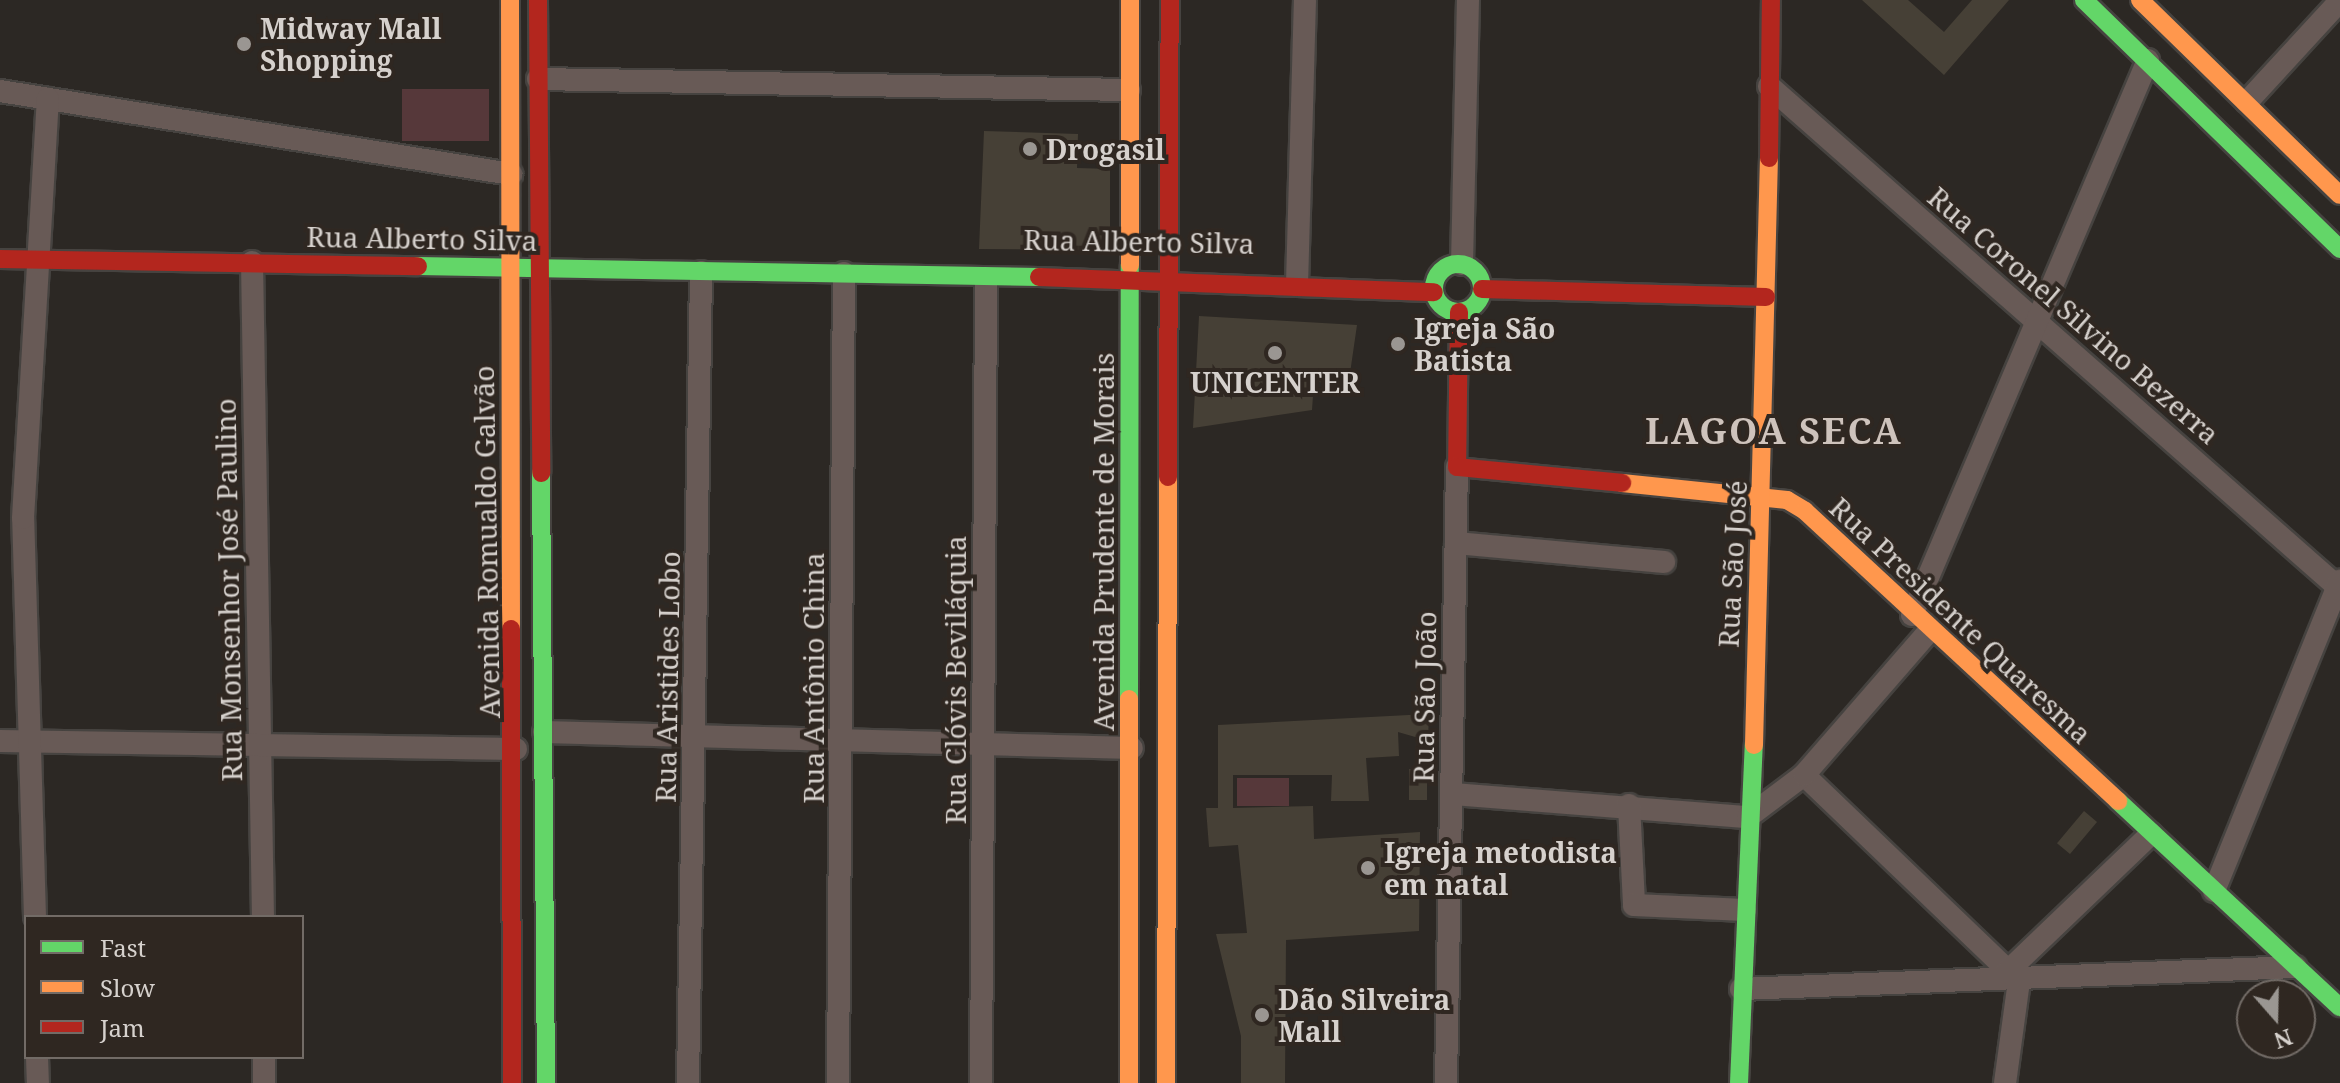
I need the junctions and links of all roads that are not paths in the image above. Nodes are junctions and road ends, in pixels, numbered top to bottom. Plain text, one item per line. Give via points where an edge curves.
1 (510, 0) edge
2 (538, 0) edge
3 (1130, 0) edge
4 (1170, 0) edge
5 (1305, 0) edge
6 (1468, 0) edge
7 (1771, 0) edge
8 (2084, 0) edge
9 (2140, 0) edge
10 (2340, 1) edge
11 (2198, 54) junction
12 (2148, 60) junction
13 (538, 79) junction
14 (1769, 86) junction
15 (1129, 90) junction
16 (0, 91) edge
17 (48, 99) junction
18 (2247, 102) junction
19 (2291, 147) junction
20 (2265, 173) junction
21 (511, 174) junction
22 (2340, 195) edge
23 (2340, 249) edge
24 (0, 259) edge
25 (34, 260) junction
26 (252, 262) junction
27 (1462, 264) junction
28 (511, 268) junction
29 (538, 268) junction
30 (701, 272) junction
31 (844, 273) junction
32 (1130, 273) junction
33 (1169, 275) junction
34 (986, 278) junction
35 (1297, 279) junction
36 (1435, 285) junction
37 (1482, 289) junction
38 (1766, 297) junction
39 (1459, 312) junction
40 (2039, 324) junction
41 (1457, 467) junction
42 (1765, 498) junction
43 (1456, 543) junction
44 (1664, 562) dead end
45 (2339, 586) edge
46 (1912, 615) junction
47 (1929, 631) junction
48 (544, 732) junction
49 (698, 737) junction
50 (0, 741) edge
51 (844, 741) junction
52 (32, 742) junction
53 (985, 743) junction
54 (261, 748) junction
55 (1132, 748) junction
56 (516, 749) junction
57 (1804, 775) junction
58 (1453, 794) junction
59 (1629, 805) junction
60 (1748, 817) junction
61 (2151, 834) junction
62 (2214, 891) junction
63 (1745, 910) junction
64 (35, 915) edge
65 (263, 915) edge
66 (2296, 967) junction
67 (2013, 976) junction
68 (1741, 989) junction
69 (2340, 1007) edge
70 (37, 1059) edge
71 (264, 1059) edge
72 (38, 1083) edge
73 (264, 1083) edge
74 (512, 1083) edge
75 (546, 1083) edge
76 (688, 1083) edge
77 (838, 1083) edge
78 (981, 1083) edge
79 (1129, 1083) edge
80 (1166, 1083) edge
81 (1446, 1083) edge
82 (1739, 1083) edge
83 (2005, 1083) edge

1 - 21 main road, Avenida Romualdo Galvão
2 - 13 main road, Avenida Romualdo Galvão
3 - 15 main road, Avenida Prudente de Morais
4 - 33 main road
5 - 35 street
6 - 27 street
7 - 14 main road, Rua São José
8 - 11 main road via 2175,62
8 - 12 main road
9 - 11 main road
10 - 18 street
11 - 18 main road
12 - 20 main road
12 - 40 street
13 - 15 street
13 - 29 main road, Avenida Romualdo Galvão
14 - 38 main road, Rua São José
14 - 40 street, Rua Coronel Silvino Bezerra
15 - 32 main road, Avenida Prudente de Morais
16 - 17 street
17 - 21 street
17 - 25 street
18 - 19 main road
19 - 20 main road
19 - 22 main road
20 - 23 main road
21 - 28 main road, Avenida Romualdo Galvão
24 - 25 main road, Rua Alberto Silva
25 - 26 main road, Rua Alberto Silva
25 - 52 street via 23,518
26 - 28 main road, Rua Alberto Silva
26 - 54 street, Rua Monsenhor José Paulino
27 - 36 main road
27 - 37 main road
28 - 29 main road, Rua Alberto Silva
28 - 56 main road, Avenida Romualdo Galvão
29 - 30 main road, Rua Alberto Silva
29 - 48 main road, Avenida Romualdo Galvão
30 - 31 main road, Rua Alberto Silva
30 - 49 street, Rua Aristides Lobo
31 - 32 main road, Rua Alberto Silva via 857,264
31 - 34 main road, Rua Alberto Silva
31 - 51 street, Rua Antônio China
32 - 33 main road, Rua Alberto Silva
32 - 34 main road, Rua Alberto Silva
32 - 55 main road, Avenida Prudente de Morais
33 - 35 main road, Rua Alberto Silva
33 - 80 main road
34 - 53 street, Rua Clóvis Beviláquia
35 - 36 main road, Rua Alberto Silva
36 - 39 main road via 1441,306
37 - 38 main road
37 - 39 main road via 1476,304
38 - 42 main road, Rua São José
39 - 41 main road, Rua São João
40 - 45 street, Rua Coronel Silvino Bezerra
40 - 46 street
41 - 42 main road, Rua Presidente Quaresma
41 - 43 street, Rua São João
42 - 46 main road, Rua Presidente Quaresma via 1805,511
42 - 60 main road, Rua São José
43 - 44 street
43 - 58 street, Rua São João
45 - 62 street
46 - 47 main road, Rua Presidente Quaresma
47 - 57 street
47 - 61 main road, Rua Presidente Quaresma
48 - 49 street
48 - 75 main road, Avenida Romualdo Galvão
49 - 51 street
49 - 76 street, Rua Aristides Lobo
50 - 52 street
51 - 53 street
51 - 77 street, Rua Antônio China
52 - 54 street
52 - 64 street
53 - 55 street
53 - 78 street, Rua Clóvis Beviláquia
54 - 56 street
54 - 65 street, Rua Monsenhor José Paulino
55 - 79 main road, Avenida Prudente de Morais
56 - 74 main road, Avenida Romualdo Galvão
57 - 60 street
57 - 67 street
58 - 59 street
58 - 81 street, Rua São João
59 - 60 street
59 - 63 street via 1634,905
60 - 63 main road, Rua São José
61 - 62 main road, Rua Presidente Quaresma
61 - 67 street
62 - 66 main road, Rua Presidente Quaresma
63 - 68 main road, Rua São José
66 - 67 street via 2171,983
66 - 69 main road, Rua Presidente Quaresma
67 - 68 street
67 - 83 street
68 - 82 main road, Rua São José
70 - 72 street
71 - 73 street

